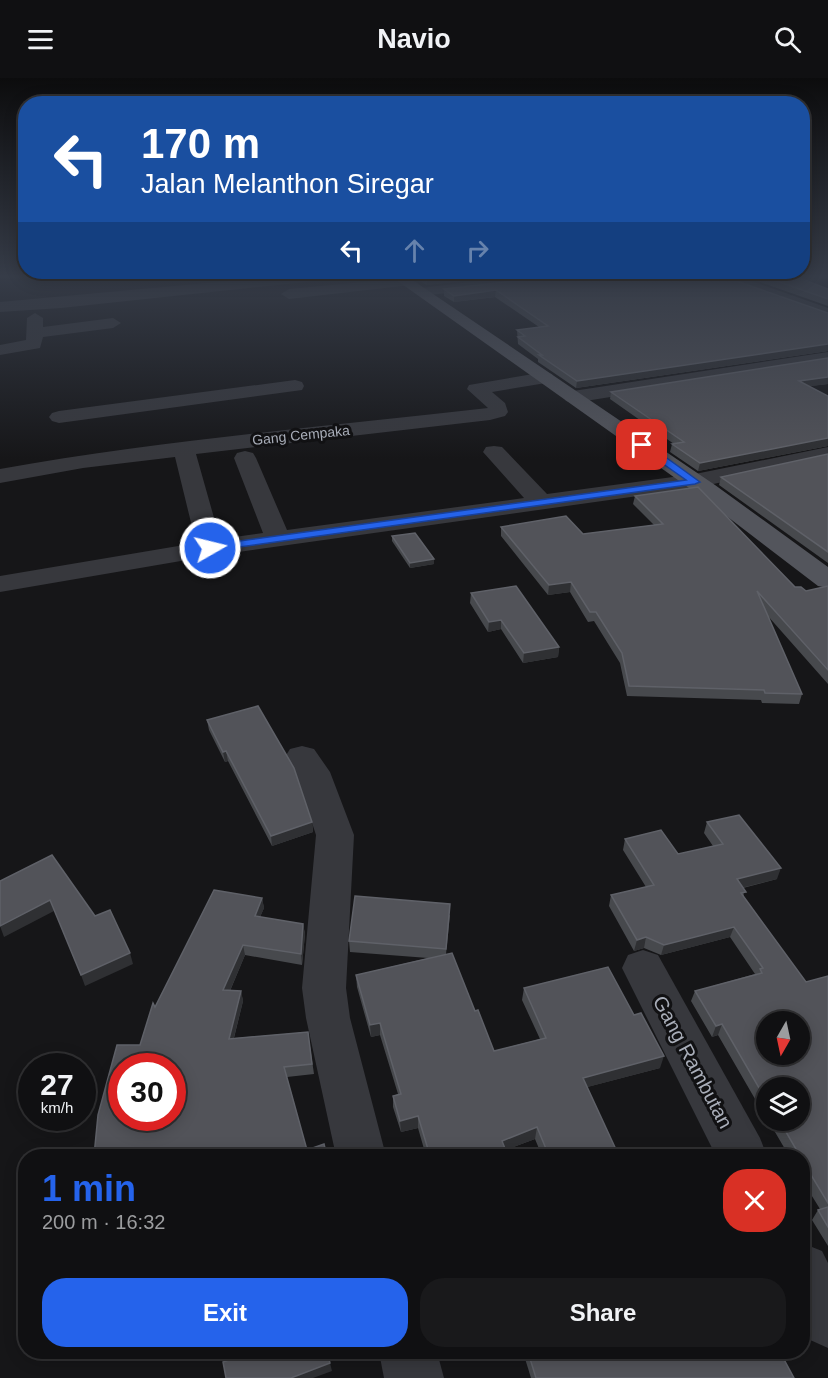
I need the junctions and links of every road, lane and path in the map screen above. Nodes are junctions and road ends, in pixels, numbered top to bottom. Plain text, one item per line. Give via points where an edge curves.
1 (35, 338) edge
2 (488, 338) edge
3 (0, 350) edge
4 (828, 357) edge
5 (546, 378) junction
6 (296, 386) dead end
7 (216, 395) junction
8 (573, 397) junction
9 (59, 417) dead end
10 (236, 434) junction
11 (183, 448) junction
12 (494, 452) dead end
13 (828, 453) edge
14 (0, 476) edge
15 (695, 482) junction
16 (541, 502) junction
17 (278, 539) junction
18 (210, 548) junction
19 (828, 580) edge
20 (0, 584) edge
21 (302, 757) dead end
22 (643, 968) dead end
23 (359, 1149) edge
24 (738, 1149) edge
25 (810, 1286) edge
26 (828, 1319) edge
27 (410, 1359) edge
28 (414, 1378) edge

1 - 3 street via 34,345
2 - 5 main road
4 - 8 street
5 - 8 main road
5 - 10 street, Gang Cempaka via 476,389 498,407 498,412 490,414
6 - 7 street
7 - 9 street
7 - 10 street
8 - 15 main road
10 - 11 street, Gang Cempaka
10 - 17 street
11 - 14 street, Gang Cempaka
11 - 18 street
12 - 16 street
13 - 15 street
15 - 16 street
15 - 19 main road
16 - 17 street
17 - 18 street
18 - 20 street
21 - 23 street via 312,772 336,846 324,988
22 - 24 street, Gang Rambutan
25 - 26 street
27 - 28 street

